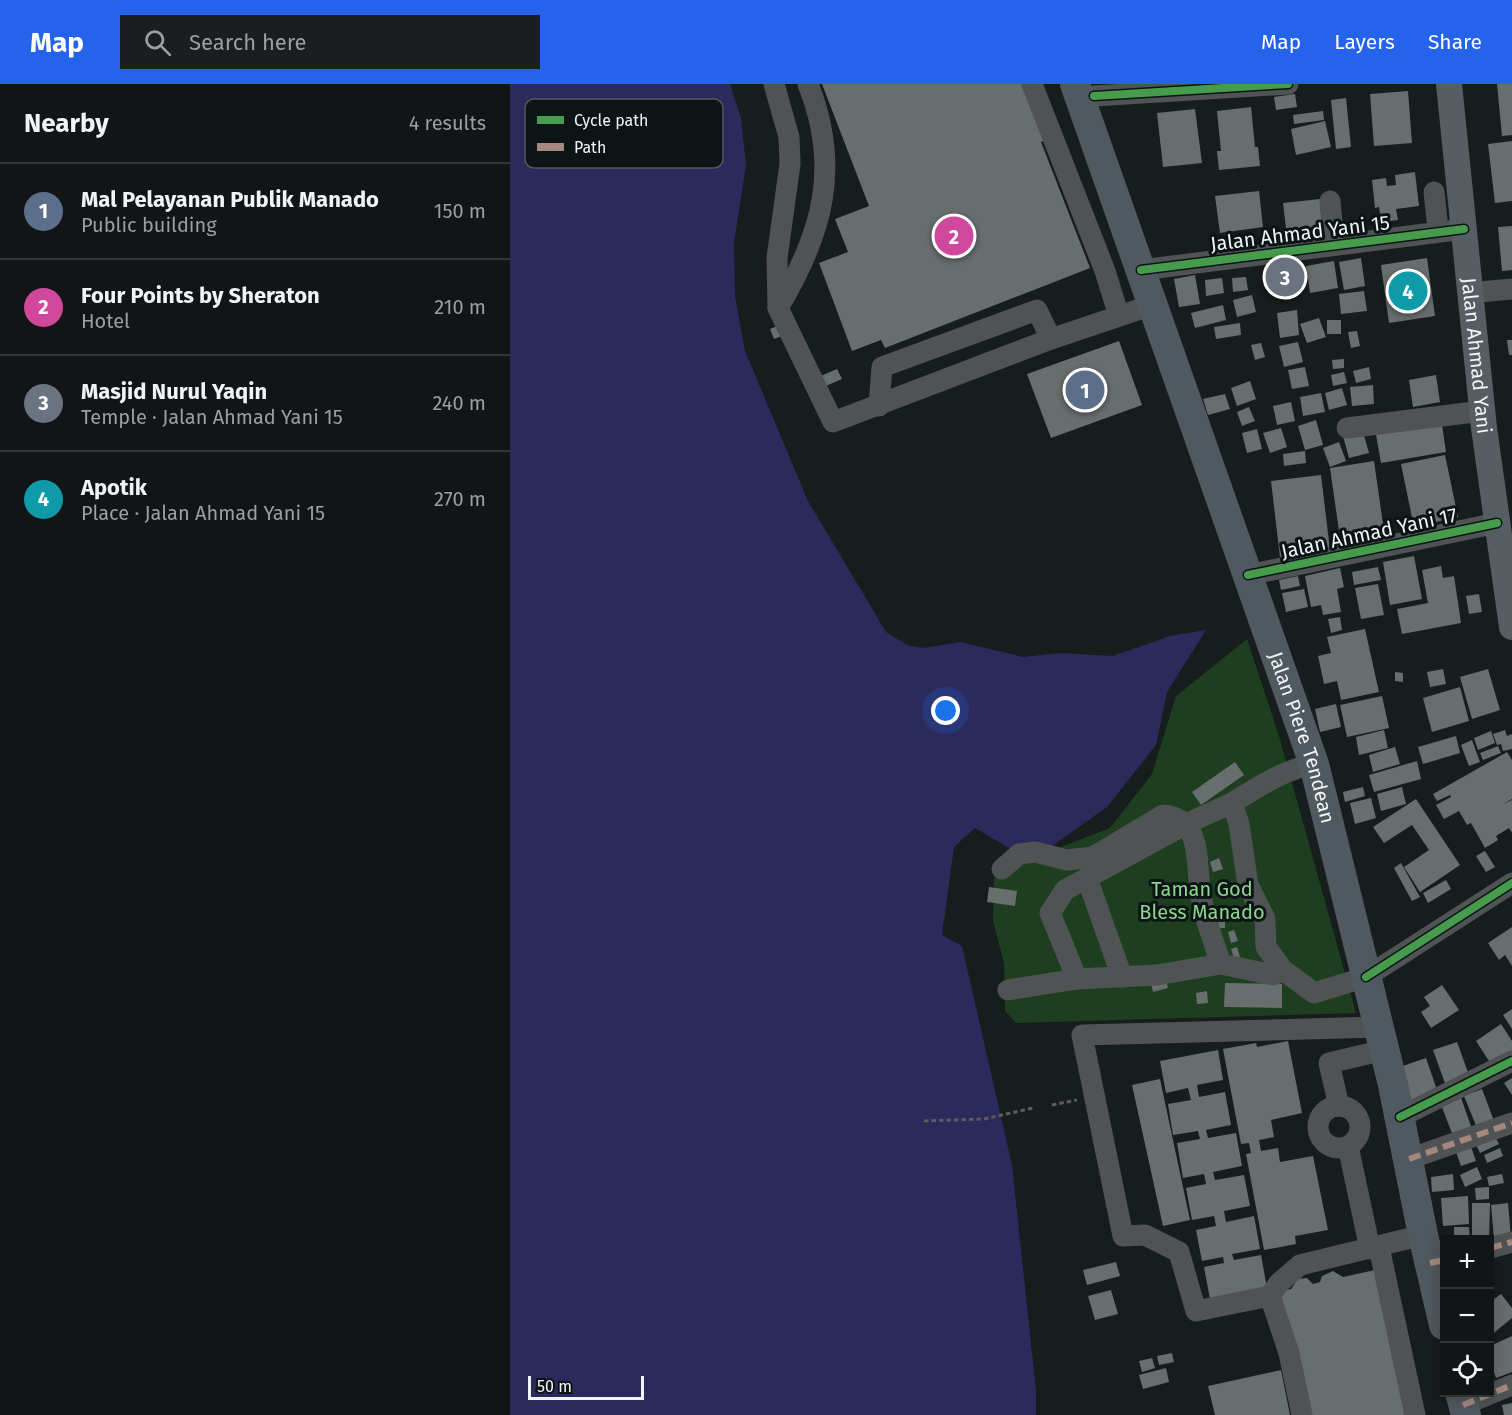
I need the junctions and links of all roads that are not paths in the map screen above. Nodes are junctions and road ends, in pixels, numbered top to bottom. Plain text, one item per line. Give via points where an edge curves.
1 (774, 84) edge
2 (808, 84) edge
3 (1032, 84) edge
4 (1288, 84) edge
5 (1449, 84) edge
6 (1086, 88) edge
7 (1434, 192) dead end
8 (1330, 201) dead end
9 (1437, 220) junction
10 (1463, 223) junction
11 (1365, 235) junction
12 (1334, 239) junction
13 (1141, 270) junction
14 (1512, 289) edge
15 (1469, 293) junction
16 (1152, 305) junction
17 (778, 308) junction
18 (1119, 316) junction
19 (1051, 339) junction
20 (879, 406) junction
21 (1482, 411) junction
22 (1347, 428) dead end
23 (1502, 534) edge
24 (1248, 575) junction
25 (1512, 627) edge
26 (1306, 766) junction
27 (1232, 803) junction
28 (1186, 824) junction
29 (1002, 869) dead end
30 (1087, 878) junction
31 (1512, 883) edge
32 (1221, 964) junction
33 (1283, 970) junction
34 (1122, 977) junction
35 (1366, 977) junction
36 (1077, 979) junction
37 (1008, 990) dead end
38 (1382, 1039) junction
39 (1512, 1061) edge
40 (1339, 1106) junction
41 (1400, 1117) junction
42 (1512, 1123) edge
43 (1348, 1146) junction
44 (1409, 1159) junction
45 (1512, 1242) edge
46 (1494, 1247) edge
47 (1375, 1248) junction
48 (1433, 1253) edge
49 (1270, 1296) junction
50 (1440, 1299) edge
51 (1512, 1385) edge
52 (1463, 1404) edge
53 (1302, 1415) edge
54 (1415, 1415) edge

1 - 17 street via 789,137 790,164 777,258
2 - 17 street via 818,110 826,153 824,198 801,270
3 - 18 street
4 - 6 street
5 - 10 main road, Jalan Ahmad Yani
6 - 13 highway, Jalan Piere Tendean via 1102,164
7 - 9 street
8 - 12 street
9 - 10 street
9 - 11 street
10 - 11 street, Jalan Ahmad Yani 15
10 - 15 main road, Jalan Ahmad Yani
11 - 12 street, Jalan Ahmad Yani 15
12 - 13 street, Jalan Ahmad Yani 15
13 - 16 highway, Jalan Piere Tendean
14 - 15 street
15 - 21 main road, Jalan Ahmad Yani
16 - 18 street
16 - 24 highway, Jalan Piere Tendean
17 - 20 street via 833,422
18 - 19 street
19 - 20 street
19 - 20 street via 1037,310 882,367
21 - 22 street
21 - 23 main road, Jalan Ahmad Yani
23 - 24 street, Jalan Ahmad Yani 17
23 - 25 main road, Jalan Ahmad Yani
24 - 26 highway, Jalan Piere Tendean
26 - 27 street via 1269,780
26 - 35 highway, Jalan Piere Tendean
27 - 28 street
27 - 33 street via 1248,885 1265,919 1266,947
28 - 29 street via 1176,816 1163,815 1092,857 1067,860 1035,852 1019,854
28 - 30 street
28 - 32 street via 1199,854 1200,889
30 - 34 street
30 - 36 street via 1065,890 1050,913
31 - 35 street
32 - 33 street via 1273,975
32 - 34 street
33 - 35 street via 1314,993
34 - 36 street
35 - 38 highway, Jalan Piere Tendean
36 - 37 street
38 - 40 street via 1329,1062
38 - 41 highway, Jalan Piere Tendean
38 - 49 street via 1192,1030 1082,1035 1123,1236 1145,1235 1179,1252 1196,1311
39 - 41 street
40 - 43 street via 1350,1108 1360,1122 1359,1134
40 - 43 street via 1323,1114 1318,1132 1330,1146
41 - 44 highway, Jalan Piere Tendean
42 - 44 street
43 - 47 street
44 - 48 highway, Jalan Piere Tendean
45 - 46 street
47 - 48 street
47 - 49 street via 1300,1265
47 - 54 street
48 - 50 highway, Jalan Piere Tendean
49 - 53 street via 1289,1353
51 - 52 street

